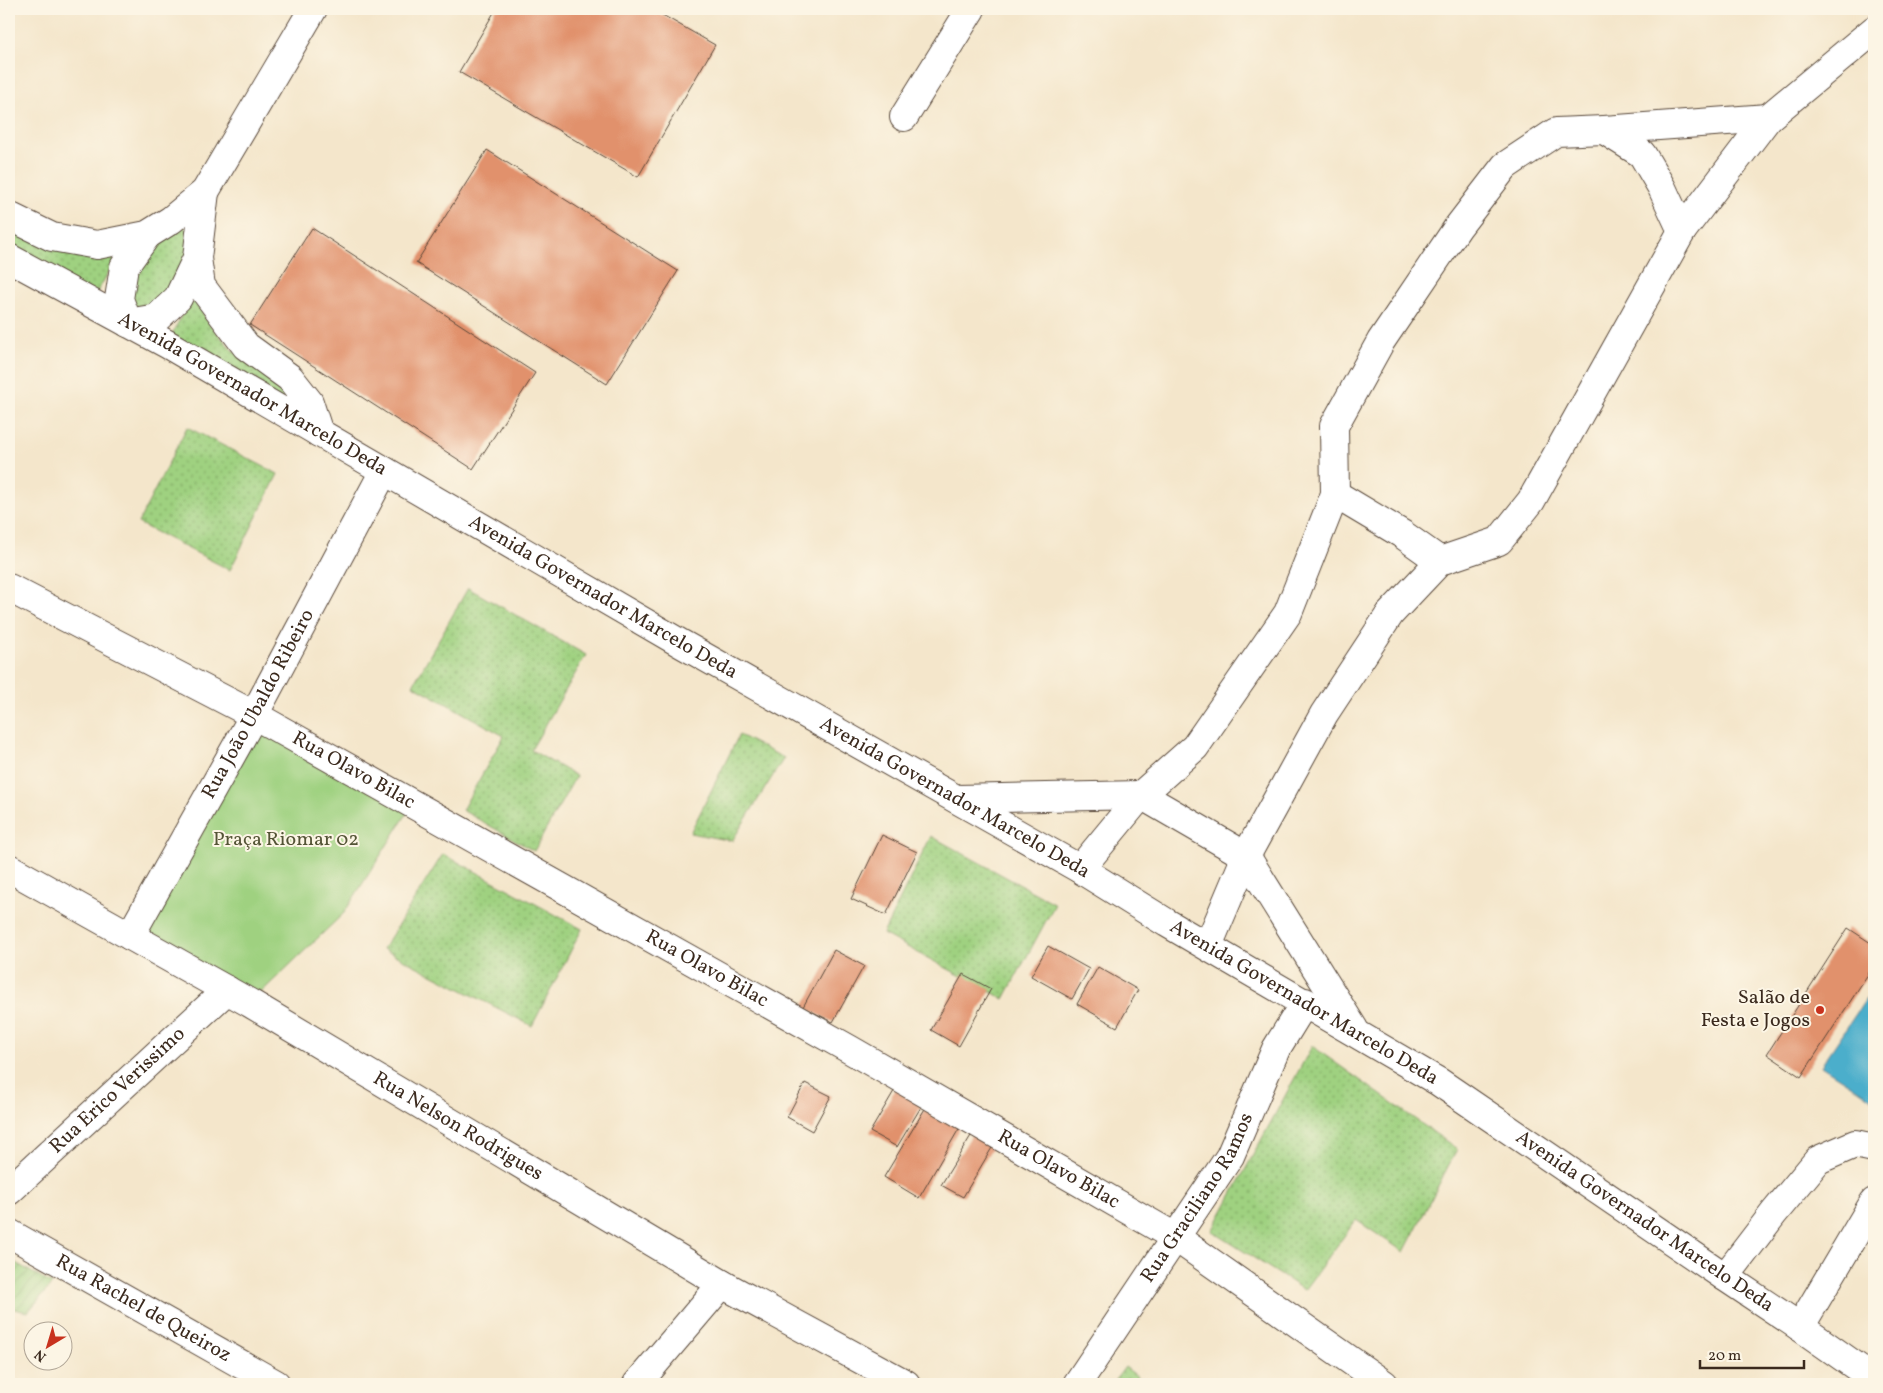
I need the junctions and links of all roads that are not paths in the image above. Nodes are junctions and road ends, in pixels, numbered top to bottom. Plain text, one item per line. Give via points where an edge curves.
1 (313, 9) edge
2 (971, 9) edge
3 (1874, 30) edge
4 (904, 117) dead end
5 (1768, 118) junction
6 (1604, 130) junction
7 (205, 192) junction
8 (9, 216) edge
9 (1682, 231) junction
10 (147, 235) junction
11 (9, 258) edge
12 (197, 258) junction
13 (128, 323) junction
14 (319, 433) junction
15 (384, 471) junction
16 (1334, 494) junction
17 (1440, 561) junction
18 (9, 588) edge
19 (254, 715) junction
20 (1142, 795) junction
21 (955, 799) junction
22 (1246, 856) junction
23 (9, 868) edge
24 (1080, 869) junction
25 (130, 936) junction
26 (1208, 946) junction
27 (227, 990) junction
28 (1305, 1002) junction
29 (1357, 1034) junction
30 (1874, 1148) edge
31 (9, 1191) edge
32 (1874, 1202) edge
33 (9, 1233) edge
34 (1175, 1237) junction
35 (1725, 1277) junction
36 (722, 1284) junction
37 (1800, 1327) junction
38 (1874, 1379) edge
39 (276, 1384) edge
40 (637, 1384) edge
41 (906, 1384) edge
42 (1077, 1384) edge
43 (1384, 1384) edge

1 - 7 street
2 - 4 street
3 - 5 street
5 - 6 street
5 - 9 street
6 - 9 street via 1642,154
6 - 16 street via 1556,132 1541,141 1505,166 1458,227 1381,341 1334,426
7 - 10 street
7 - 12 street
8 - 10 street via 52,238 97,245
9 - 17 street via 1531,500 1499,541
10 - 13 street via 124,267 119,299
11 - 13 street, Avenida Governador Marcelo Deda
12 - 13 street via 178,298 157,318
12 - 14 street via 202,286 246,346 290,378 309,402
13 - 14 street, Avenida Governador Marcelo Deda
14 - 15 street, Avenida Governador Marcelo Deda
15 - 19 street, Rua João Ubaldo Ribeiro
15 - 21 street, Avenida Governador Marcelo Deda
16 - 17 street via 1402,534
16 - 20 street via 1288,613 1195,747
17 - 22 street via 1390,614 1324,714
18 - 19 street, Rua Olavo Bilac
19 - 25 street, Rua João Ubaldo Ribeiro
19 - 34 street, Rua Olavo Bilac
20 - 21 street
20 - 22 street
20 - 24 street
21 - 24 street, Avenida Governador Marcelo Deda
22 - 26 street
22 - 29 street
23 - 25 street, Rua Nelson Rodrigues
24 - 26 street, Avenida Governador Marcelo Deda
25 - 27 street, Rua Nelson Rodrigues
26 - 28 street, Avenida Governador Marcelo Deda
27 - 31 street, Rua Erico Verissimo
27 - 36 street, Rua Nelson Rodrigues
28 - 29 street, Avenida Governador Marcelo Deda
28 - 34 street, Rua Graciliano Ramos via 1276,1049 1230,1156
29 - 35 street, Avenida Governador Marcelo Deda via 1439,1082
30 - 35 street via 1855,1144 1818,1160
32 - 37 street
33 - 39 street, Rua Rachel de Queiroz
34 - 42 street, Rua Graciliano Ramos
34 - 43 street, Rua Olavo Bilac
35 - 37 street, Avenida Governador Marcelo Deda
36 - 40 street
36 - 41 street, Rua Nelson Rodrigues
37 - 38 street, Avenida Governador Marcelo Deda

